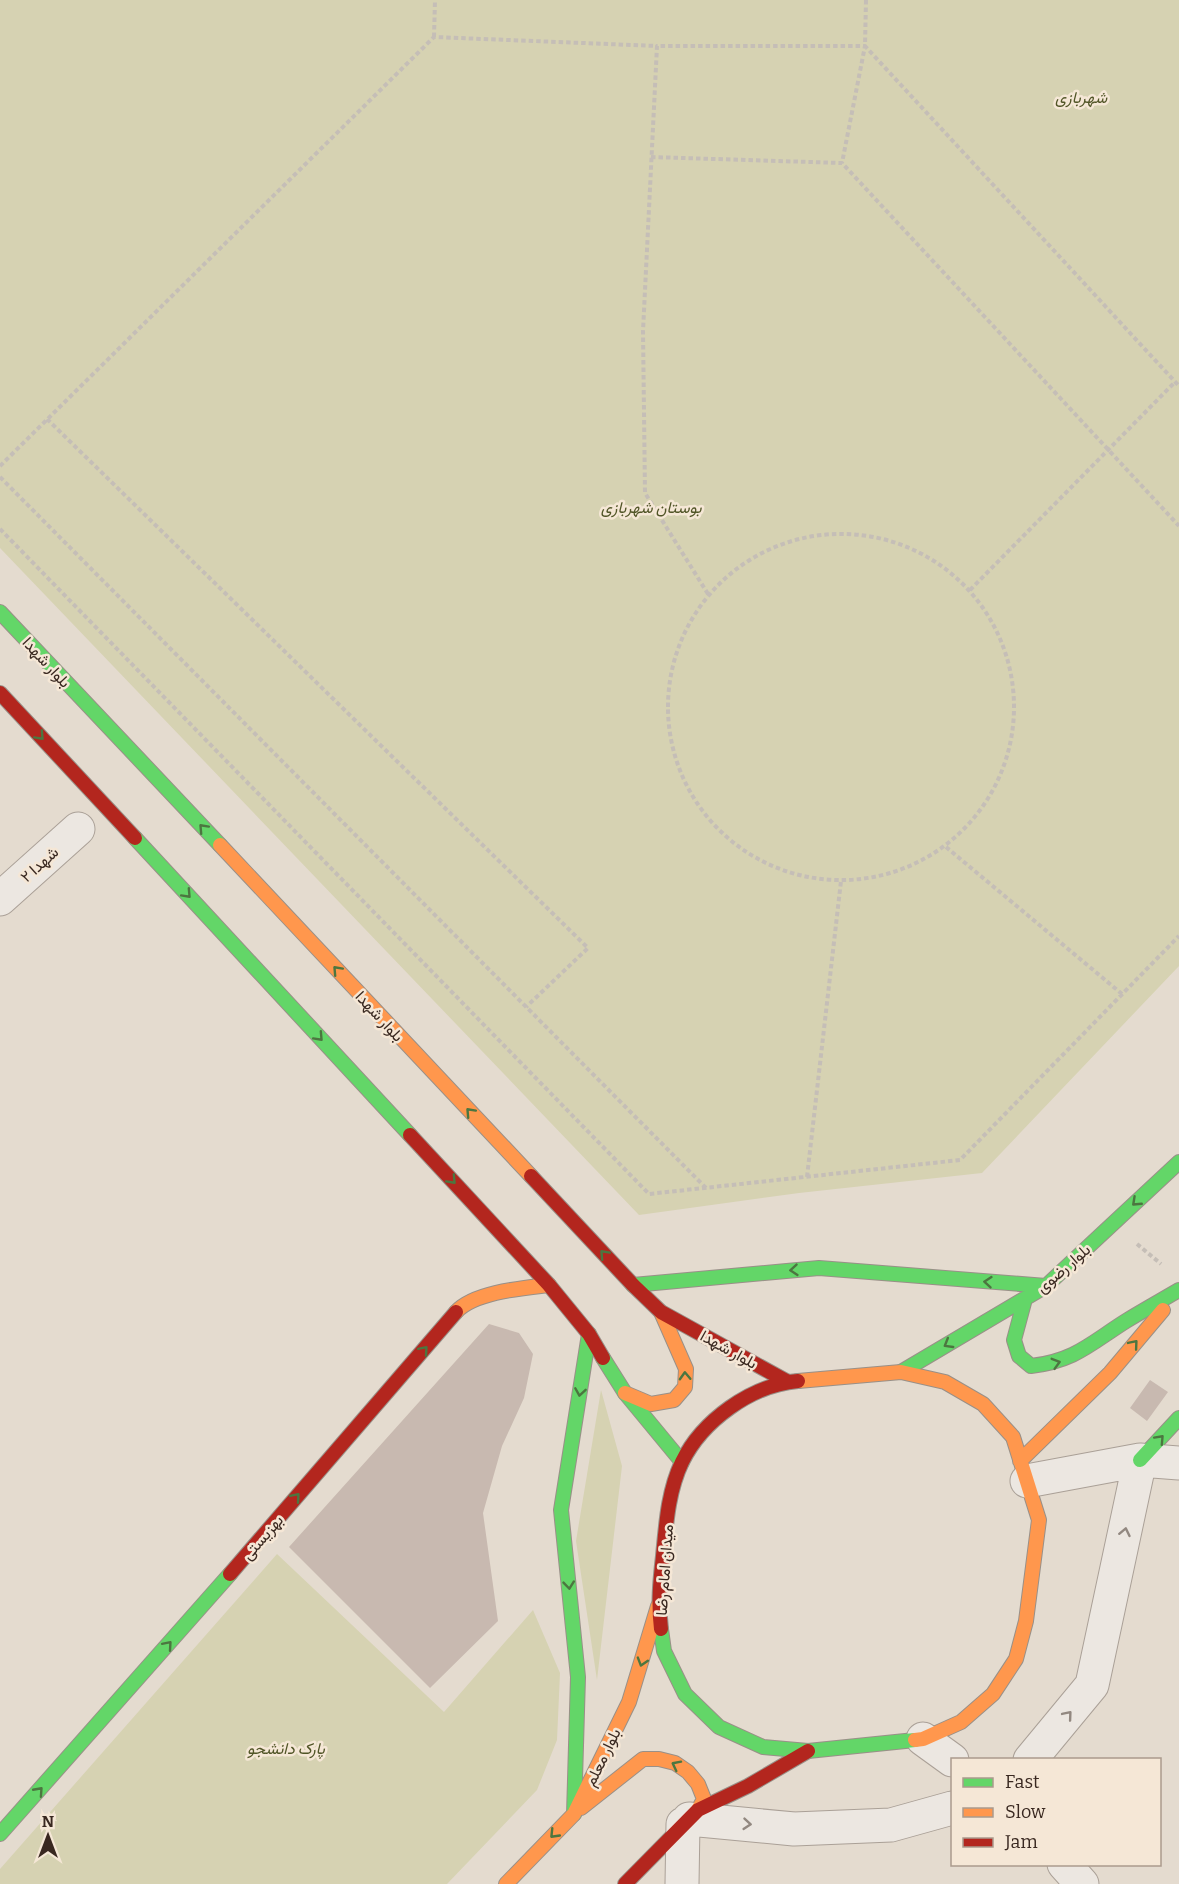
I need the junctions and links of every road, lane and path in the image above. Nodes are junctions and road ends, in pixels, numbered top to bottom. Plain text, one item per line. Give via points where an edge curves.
1 (435, 0) edge
2 (866, 0) edge
3 (434, 37) junction
4 (657, 46) junction
5 (865, 46) junction
6 (651, 157) junction
7 (842, 163) junction
8 (1177, 384) edge
9 (47, 420) junction
10 (1109, 450) junction
11 (0, 466) edge
12 (0, 477) edge
13 (1179, 526) edge
14 (0, 529) edge
15 (970, 590) junction
16 (708, 594) junction
17 (0, 612) edge
18 (0, 693) edge
19 (78, 829) dead end
20 (946, 847) junction
21 (842, 881) junction
22 (0, 899) edge
23 (1179, 936) edge
24 (1122, 994) junction
25 (526, 1007) junction
26 (1179, 1162) edge
27 (807, 1177) junction
28 (706, 1188) junction
29 (1113, 1225) junction
30 (1162, 1265) dead end
31 (549, 1285) junction
32 (633, 1285) junction
33 (1046, 1286) junction
34 (1179, 1292) edge
35 (1025, 1299) junction
36 (661, 1312) junction
37 (589, 1334) junction
38 (901, 1372) junction
39 (788, 1382) junction
40 (625, 1393) junction
41 (1179, 1418) edge
42 (1140, 1460) junction
43 (682, 1462) junction
44 (1179, 1463) edge
45 (1024, 1471) junction
46 (658, 1606) junction
47 (922, 1739) junction
48 (808, 1751) junction
49 (1032, 1758) edge
50 (951, 1759) edge
51 (951, 1808) edge
52 (574, 1814) junction
53 (690, 1818) junction
54 (0, 1834) edge
55 (1066, 1866) edge
56 (506, 1884) edge
57 (625, 1884) edge
58 (682, 1884) edge
59 (1082, 1884) edge

1 - 3 path
2 - 5 path
3 - 4 path
3 - 9 path
4 - 5 path
4 - 6 path
5 - 7 path
5 - 8 path
6 - 7 path
6 - 16 path via 643,331 645,493
7 - 10 path
8 - 10 path
9 - 11 path
9 - 25 path via 588,948
10 - 13 path
10 - 15 path
12 - 25 path
14 - 28 path via 649,1194
15 - 16 path via 924,554 868,535 809,536 754,556
15 - 20 path via 1001,639 1015,695 1010,753 985,805
16 - 21 path via 679,642 666,697 672,754 696,805 735,846 785,873
32 -> 17 main road, بلوار شهدا
18 -> 31 main road
19 - 22 street, شهدا ۲
20 - 21 path via 897,873
20 - 24 path
21 - 27 path
23 - 24 path
24 - 27 path via 960,1160
25 - 28 path
26 -> 29 main road, بلوار رضوی
27 - 28 path
29 - 30 path
29 - 33 main road, بلوار رضوی
31 - 37 main road
54 -> 31 main road, بهزیستی via 460,1307 497,1292
33 -> 32 main road via 819,1268
32 - 36 main road, بلوار شهدا
33 - 35 main road, بلوار رضوی
35 -> 34 main road via 1014,1340 1019,1356 1031,1366 1040,1366 1078,1356 1125,1322
45 -> 34 main road
35 -> 38 main road, بلوار رضوی
36 - 39 main road, بلوار شهدا
40 -> 36 main road via 651,1404 674,1400 685,1387 686,1370
37 - 40 main road
37 -> 52 main road via 561,1509 578,1677
38 - 39 main road, میدان امام رضا
38 - 45 main road, میدان امام رضا via 945,1382 983,1404 1013,1437
39 - 43 main road, میدان امام رضا via 745,1397 708,1425
40 - 43 main road
42 -> 41 main road
42 - 44 street
42 - 45 street
49 -> 42 street via 1092,1685
43 - 46 main road, میدان امام رضا via 668,1505
45 - 47 main road, میدان امام رضا via 1039,1520 1026,1621 1016,1659 993,1694 961,1722
46 - 48 main road, میدان امام رضا via 663,1651 685,1694 705,1714 719,1727 763,1747
46 -> 52 main road, بلوار معلم via 629,1702
47 - 48 main road, میدان امام رضا
47 - 50 street
48 - 53 main road
53 -> 51 street via 794,1828 891,1825
53 -> 52 main road via 704,1799 698,1784 675,1762 659,1759 643,1759
52 -> 56 main road, بلوار معلم
53 - 57 main road
53 - 58 street
55 - 59 street

